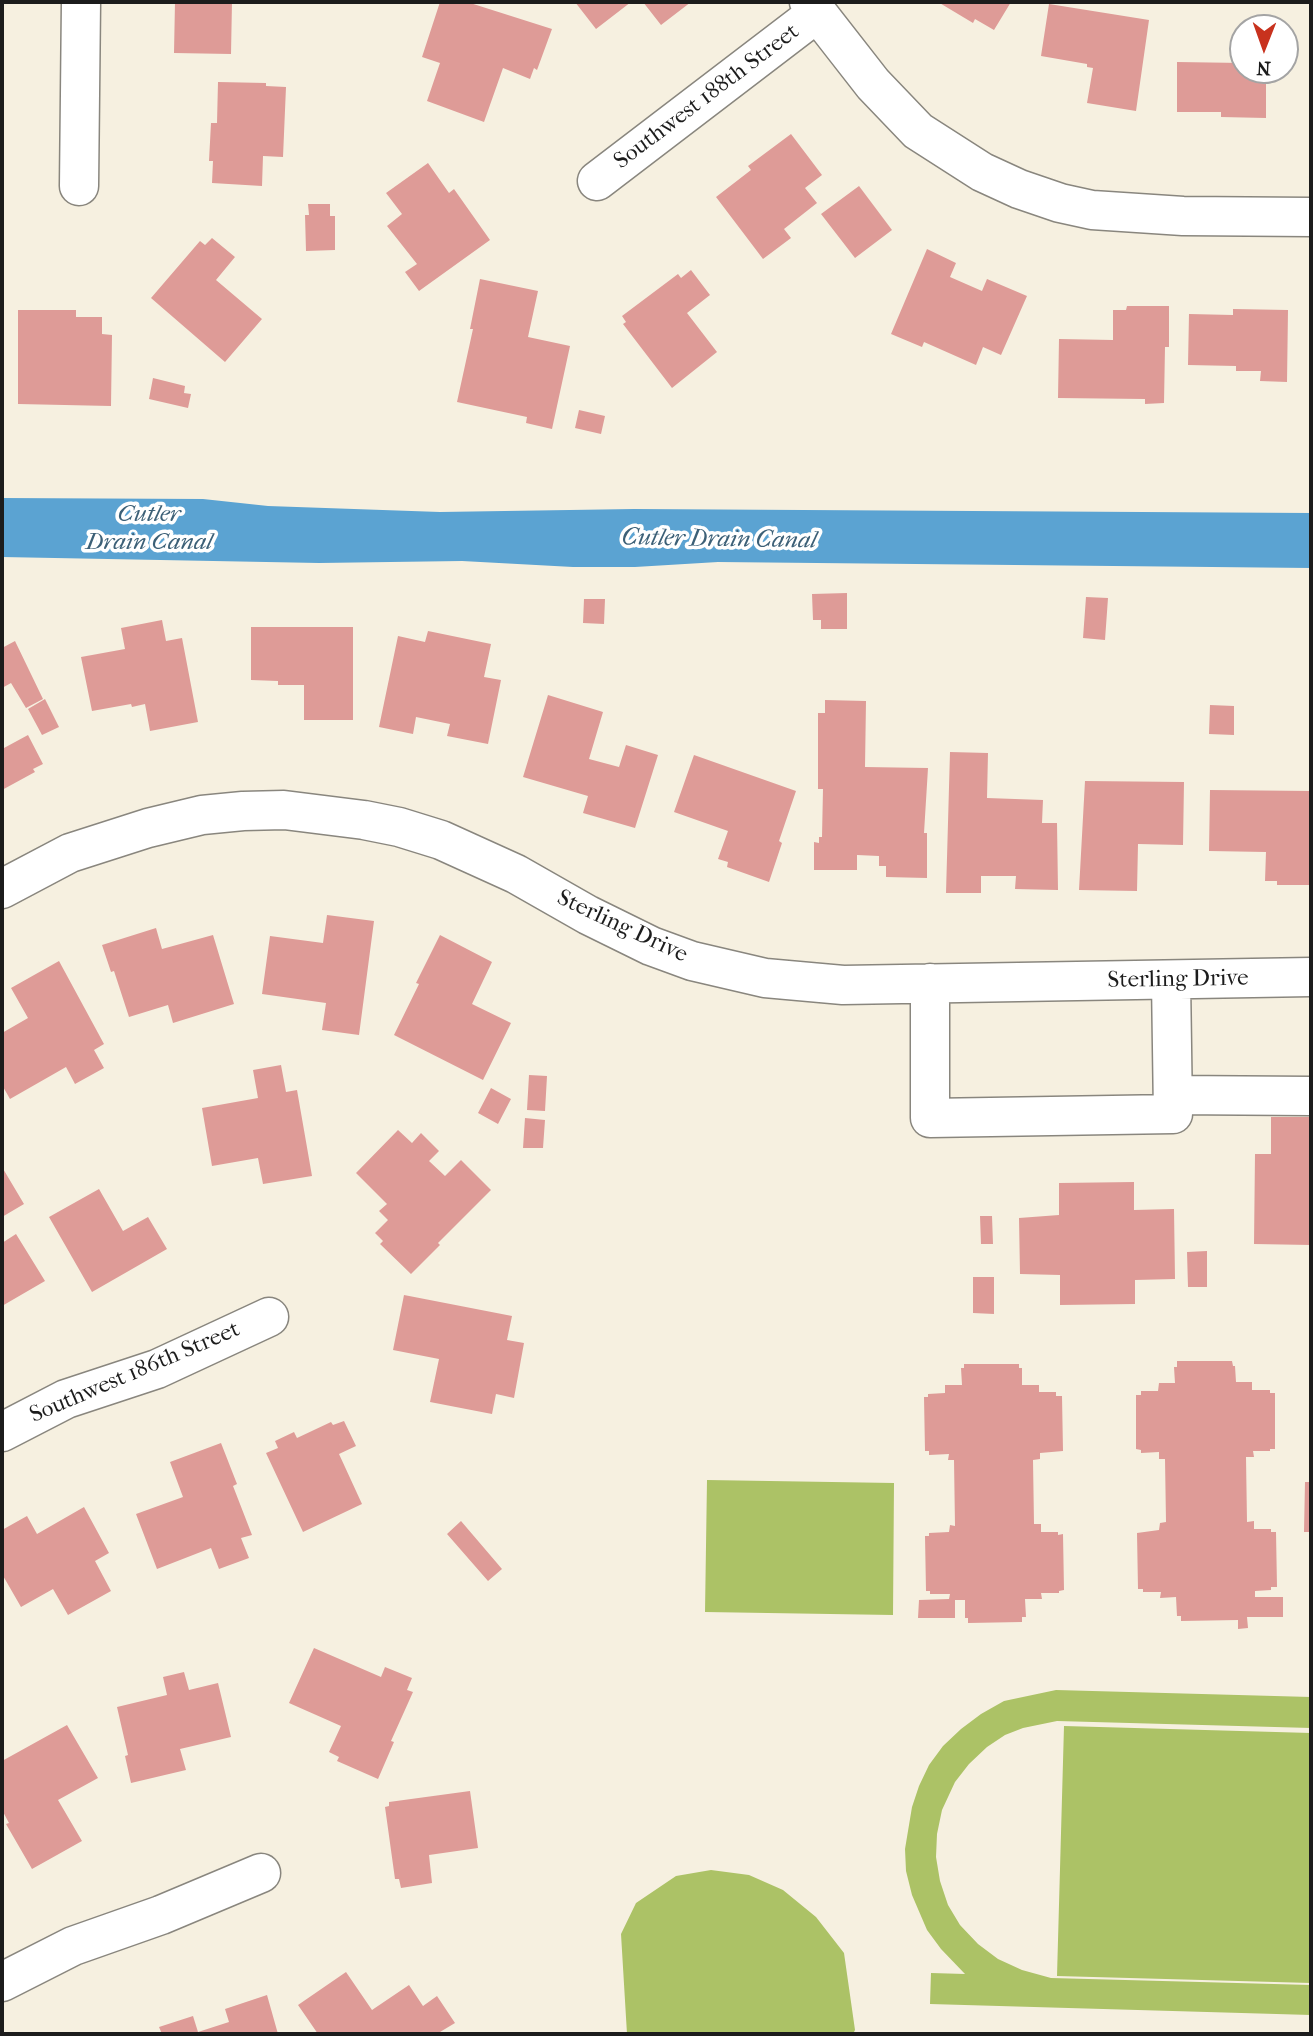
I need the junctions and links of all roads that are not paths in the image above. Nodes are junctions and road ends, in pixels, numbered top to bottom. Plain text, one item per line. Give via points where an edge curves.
1 (81, 2) edge
2 (813, 7) edge
3 (597, 181) dead end
4 (79, 186) dead end
5 (1311, 217) edge
6 (2, 889) edge
7 (1311, 977) edge
8 (1171, 980) junction
9 (930, 983) junction
10 (1173, 1095) junction
11 (1311, 1096) edge
12 (269, 1317) dead end
13 (2, 1432) edge
14 (261, 1872) dead end
15 (2, 1982) edge

1 - 4 street
2 - 3 street, Southwest 188th Street
2 - 5 street via 873,84 918,131 982,172 1019,189 1060,203 1106,211
6 - 9 street, Sterling Drive via 70,853 162,825 243,810 323,813 441,840 516,874 618,931 692,961 730,971 843,985
7 - 8 street, Sterling Drive
8 - 9 street, Sterling Drive
8 - 10 street
9 - 10 street via 930,1118 1173,1114
10 - 11 street
12 - 13 street, Southwest 186th Street via 157,1369 66,1399
14 - 15 street via 73,1946

